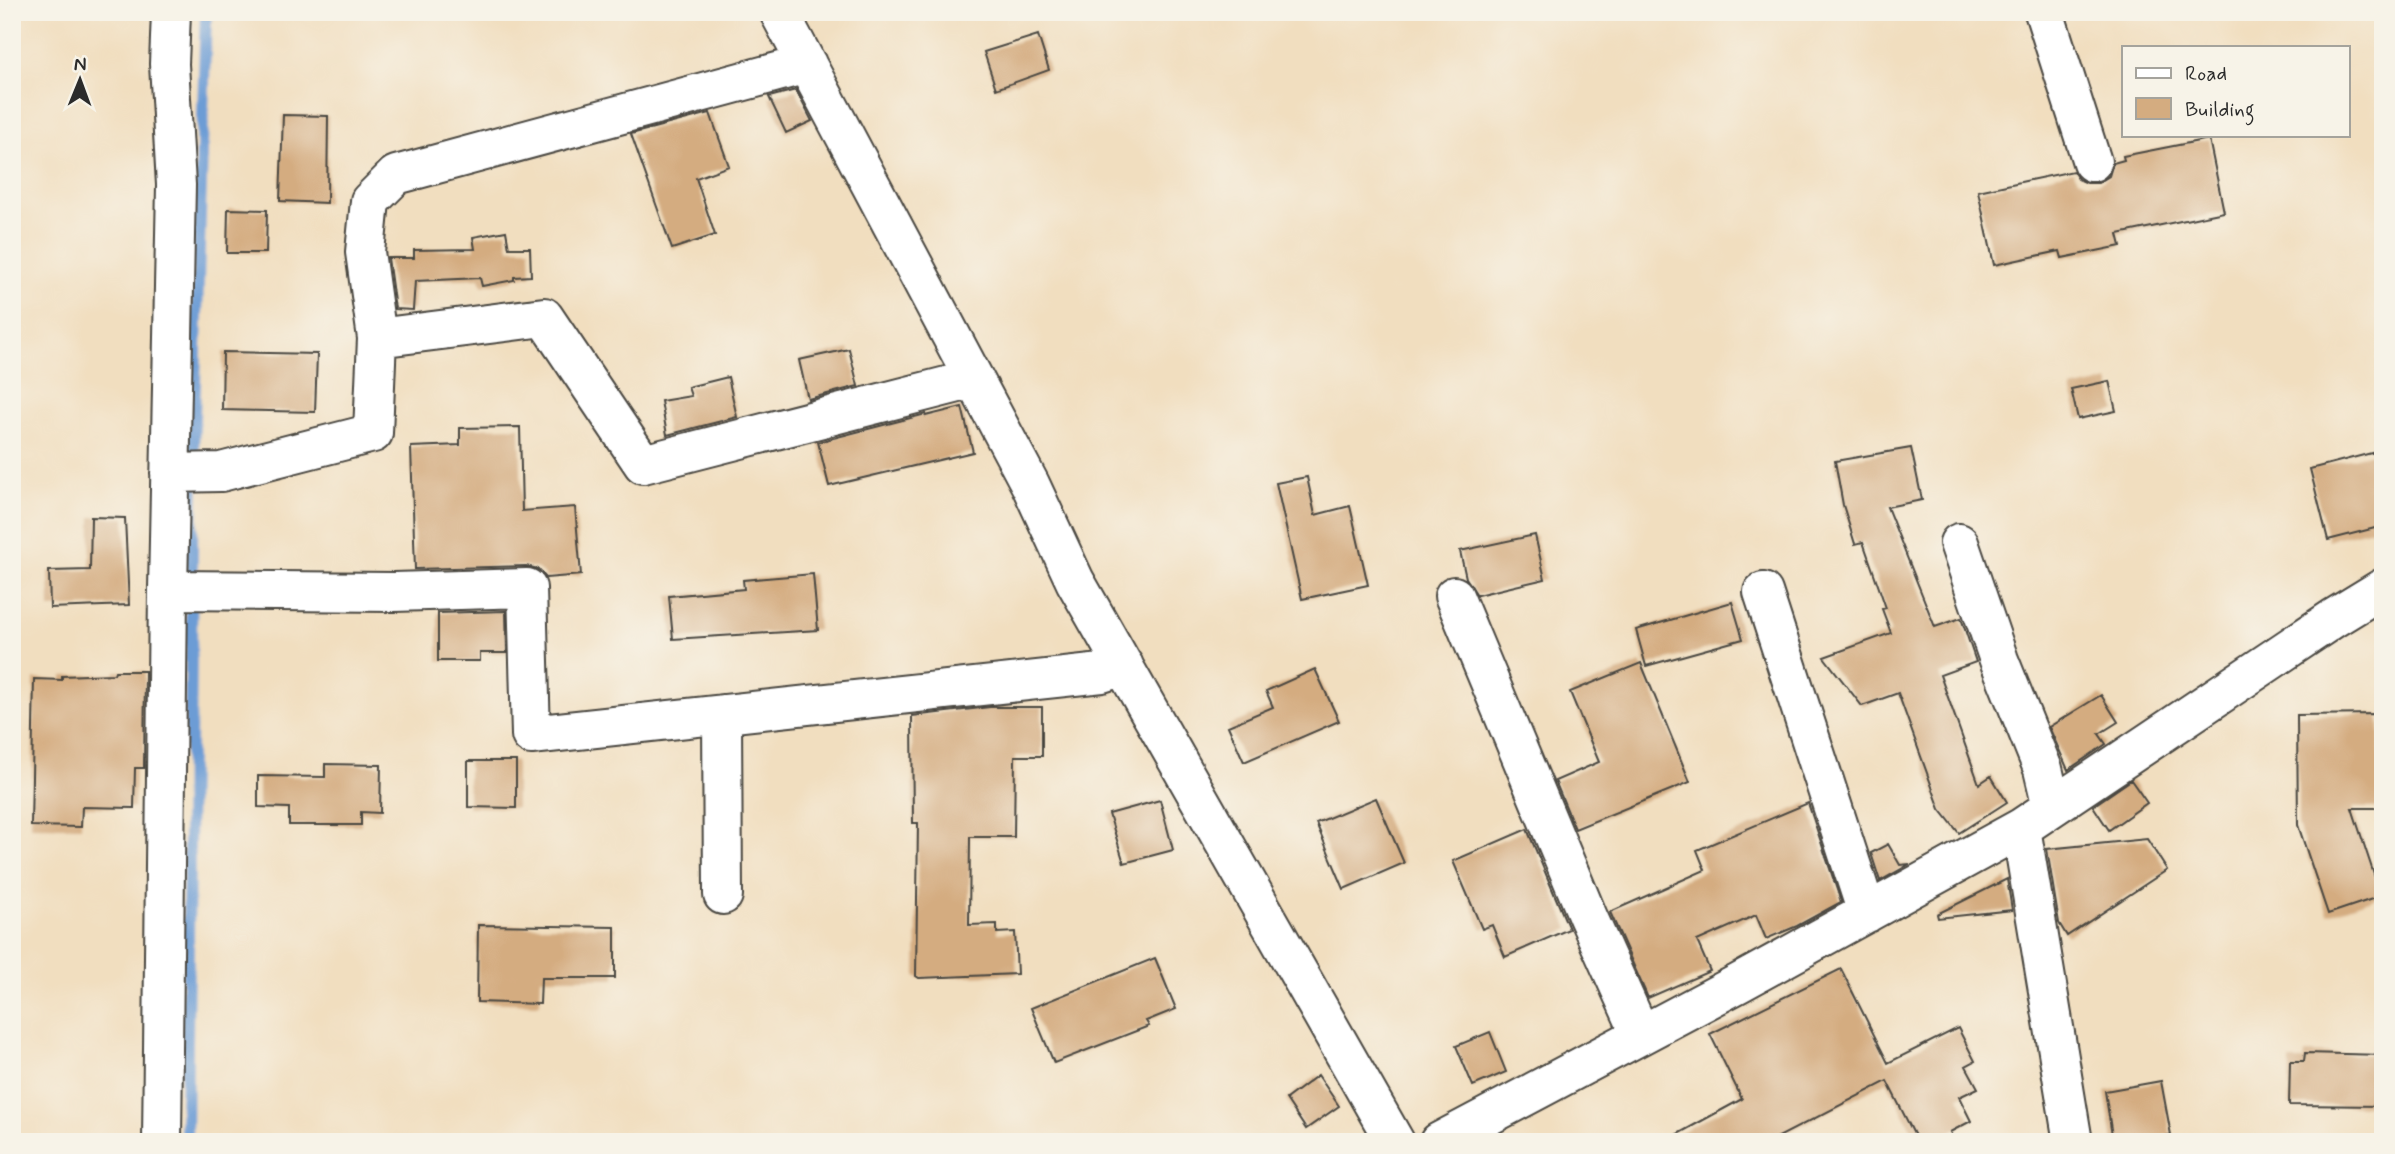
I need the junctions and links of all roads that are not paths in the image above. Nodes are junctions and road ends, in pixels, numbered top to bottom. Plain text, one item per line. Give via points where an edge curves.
1 (171, 12) edge
2 (779, 12) edge
3 (2044, 12) edge
4 (807, 64) junction
5 (2092, 162) dead end
6 (377, 338) junction
7 (974, 379) junction
8 (170, 473) junction
9 (1959, 543) dead end
10 (2383, 588) edge
11 (167, 590) junction
12 (1763, 592) dead end
13 (1454, 596) dead end
14 (1124, 666) junction
15 (722, 714) junction
16 (2052, 807) junction
17 (2021, 828) junction
18 (723, 895) dead end
19 (1867, 913) junction
20 (1641, 1035) junction
21 (162, 1142) edge
22 (1395, 1142) edge
23 (1439, 1142) edge
24 (2073, 1142) edge

1 - 8 street via 169,64 176,185
2 - 4 street
3 - 5 street
4 - 6 street via 396,175 370,201 365,252
4 - 7 street
6 - 7 street via 544,317 643,464
6 - 8 street via 373,433 220,472
7 - 14 street via 1075,581
8 - 11 street
9 - 16 street via 2043,769
10 - 16 street
11 - 15 street via 527,588 531,734
11 - 21 street
12 - 19 street
13 - 20 street
14 - 15 street via 1102,673
14 - 22 street
15 - 18 street
16 - 17 street
17 - 19 street
17 - 24 street
19 - 20 street
20 - 23 street

